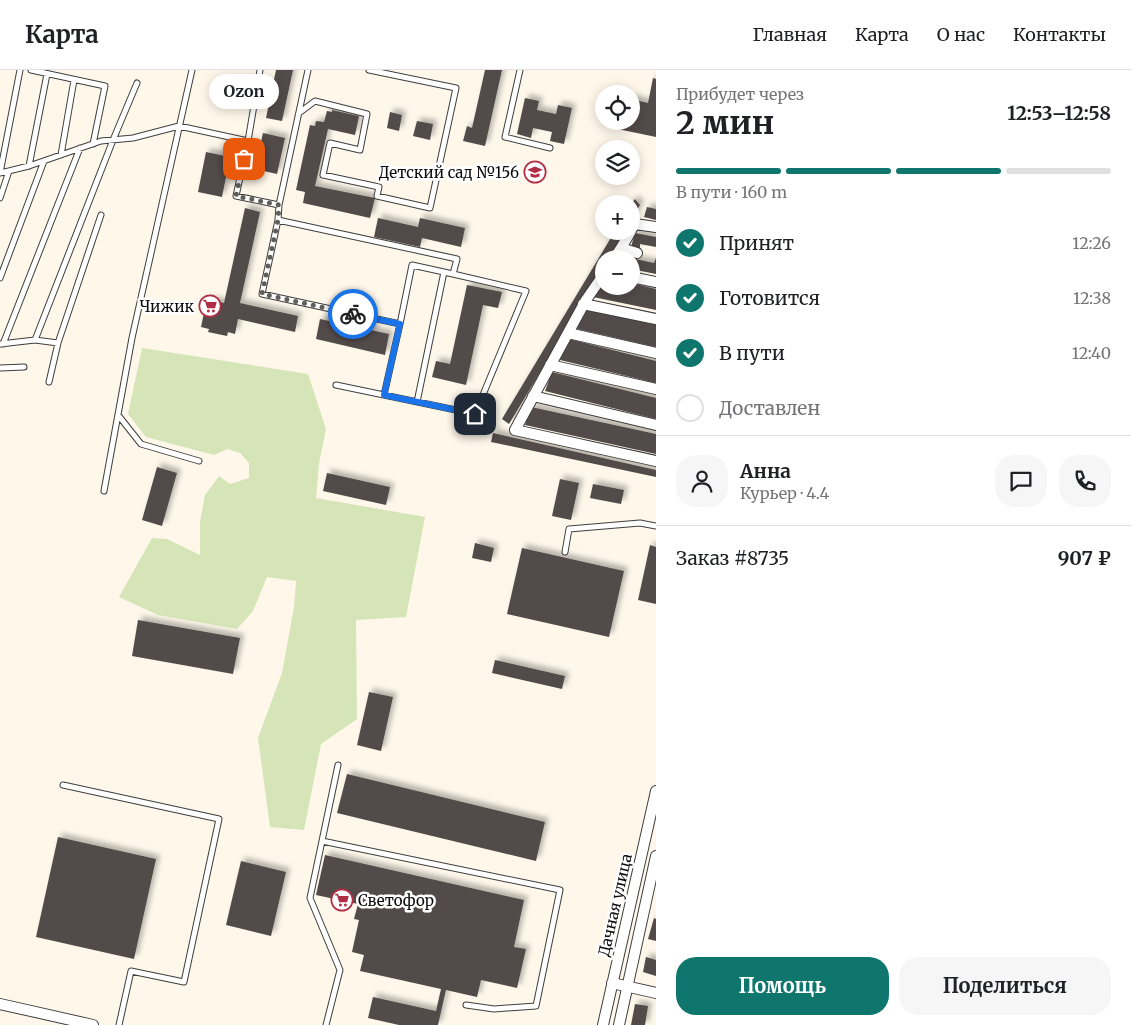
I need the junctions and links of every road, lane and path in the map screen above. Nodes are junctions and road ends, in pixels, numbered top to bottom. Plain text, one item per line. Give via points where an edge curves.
1 (20, 70) edge
2 (31, 70) edge
3 (192, 70) edge
4 (260, 70) edge
5 (308, 70) edge
6 (370, 70) edge
7 (520, 70) edge
8 (47, 74) junction
9 (74, 80) junction
10 (137, 83) dead end
11 (299, 113) junction
12 (179, 126) junction
13 (113, 140) junction
14 (248, 140) junction
15 (93, 144) junction
16 (80, 148) junction
17 (550, 148) dead end
18 (61, 155) junction
19 (44, 161) junction
20 (29, 166) junction
21 (10, 171) junction
22 (0, 173) edge
23 (0, 198) edge
24 (279, 205) junction
25 (101, 215) dead end
26 (278, 220) junction
27 (640, 225) edge
28 (656, 227) edge
29 (626, 240) edge
30 (621, 248) joint
31 (627, 250) edge
32 (444, 272) junction
33 (453, 274) junction
34 (0, 278) edge
35 (640, 279) edge
36 (656, 282) edge
37 (595, 288) edge
38 (584, 304) junction
39 (656, 319) edge
40 (400, 324) junction
41 (568, 333) junction
42 (35, 340) junction
43 (58, 343) junction
44 (2, 344) edge
45 (656, 353) edge
46 (550, 365) junction
47 (24, 367) dead end
48 (0, 368) edge
49 (48, 382) dead end
50 (336, 385) dead end
51 (656, 389) edge
52 (384, 395) junction
53 (533, 396) junction
54 (417, 402) junction
55 (118, 415) junction
56 (656, 425) edge
57 (199, 461) dead end
58 (656, 461) edge
59 (104, 491) dead end
60 (656, 526) edge
61 (565, 552) dead end
62 (338, 766) dead end
63 (63, 785) dead end
64 (656, 791) edge
65 (652, 829) edge
66 (322, 841) junction
67 (656, 856) edge
68 (612, 983) junction
69 (627, 986) junction
70 (656, 993) edge
71 (0, 1004) edge
72 (466, 1005) dead end
73 (62, 1022) edge
74 (93, 1025) edge
75 (119, 1025) edge
76 (326, 1025) edge
77 (603, 1025) edge
78 (618, 1025) edge

1 - 22 lane
2 - 8 lane
3 - 12 lane
4 - 14 lane
5 - 11 lane
6 - 11 lane via 456,88 430,208 377,196 379,187 323,175 330,143 360,150 368,114 315,102
7 - 17 lane via 505,136
8 - 9 lane
8 - 20 lane
9 - 15 lane via 105,86
9 - 18 lane
10 - 13 lane
11 - 24 lane
12 - 13 lane
12 - 14 lane
12 - 55 lane
13 - 15 lane
13 - 42 lane
14 - 24 lane via 236,196
15 - 16 lane
16 - 18 lane
16 - 44 lane
18 - 19 lane
19 - 20 lane
19 - 34 lane
20 - 21 lane
21 - 22 lane
21 - 23 lane
24 - 26 lane
25 - 43 lane
26 - 33 lane via 457,259
26 - 40 lane via 262,294
27 - 28 street
29 - 30 street
30 - 31 street
32 - 33 lane
32 - 40 lane via 412,265
32 - 54 lane
33 - 54 lane via 526,290 475,414
35 - 36 street
37 - 38 street
38 - 39 street
38 - 41 street
40 - 52 lane
41 - 45 street
41 - 46 street
42 - 43 lane
42 - 44 lane
43 - 49 lane
46 - 51 street
46 - 53 street
47 - 48 lane
50 - 52 lane
52 - 54 lane
53 - 56 street
53 - 58 street via 515,430
55 - 57 lane via 140,444
55 - 59 lane
60 - 61 lane via 640,523 569,529
62 - 66 lane
63 - 75 lane via 219,819 184,982 130,971
64 - 65 street, Дачная улица
65 - 68 street, Дачная улица
66 - 72 lane via 560,890 536,1006 494,1009
66 - 76 lane via 310,898 340,970
67 - 69 street, Дачная улица
68 - 69 street
68 - 77 street, Дачная улица
69 - 70 street
69 - 78 street, Дачная улица
71 - 73 street
73 - 74 street

